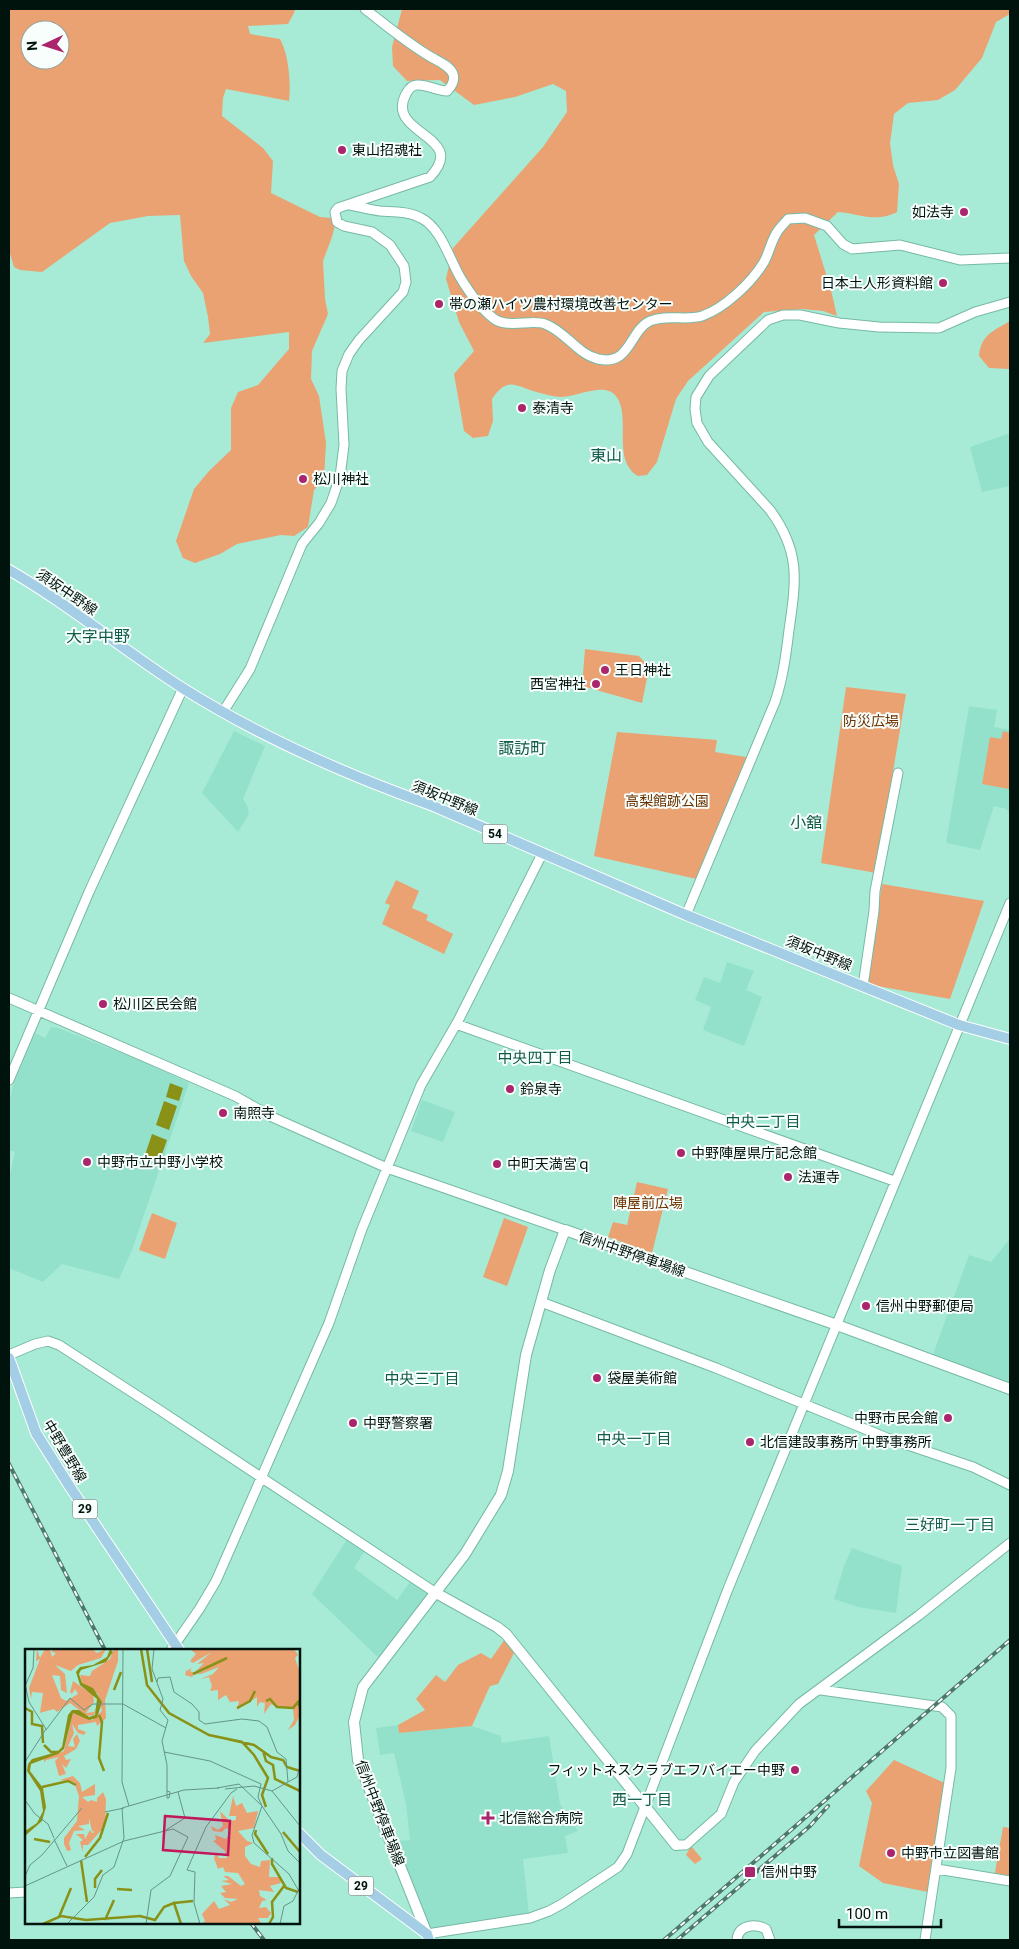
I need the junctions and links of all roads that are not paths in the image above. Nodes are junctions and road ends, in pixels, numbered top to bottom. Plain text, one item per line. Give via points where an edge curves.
1 (365, 9) edge
2 (350, 205) junction
3 (1010, 258) edge
4 (1010, 302) edge
5 (9, 570) edge
6 (183, 688) junction
7 (223, 712) junction
8 (898, 773) dead end
9 (542, 854) junction
10 (1010, 903) edge
11 (686, 915) junction
12 (863, 986) junction
13 (9, 998) edge
14 (38, 1012) junction
15 (456, 1024) junction
16 (959, 1024) junction
17 (1010, 1039) edge
18 (9, 1080) edge
19 (387, 1168) junction
20 (894, 1181) junction
21 (565, 1230) junction
22 (541, 1302) junction
23 (837, 1326) junction
24 (9, 1356) edge
25 (1010, 1389) edge
26 (804, 1405) junction
27 (261, 1476) junction
28 (1010, 1485) edge
29 (1010, 1543) edge
30 (436, 1593) junction
31 (175, 1648) edge
32 (821, 1690) junction
33 (645, 1806) junction
34 (300, 1834) edge
35 (676, 1845) joint
36 (936, 1869) junction
37 (1010, 1881) edge
38 (25, 1892) edge
39 (9, 1893) edge
40 (428, 1937) edge
41 (737, 1940) edge
42 (770, 1940) edge
43 (925, 1940) edge

1 - 2 street via 412,46 449,68 454,79 447,91 413,86 402,101 403,113 413,127 436,143 440,150 438,169 430,178
2 - 3 street via 403,212 421,218 434,229 472,295 492,317 508,323 543,323 585,354 598,359 619,356 629,349 636,334 650,322 703,316 725,303 751,281 765,261 776,233 788,219 805,218 827,226 852,249 900,245 960,260
2 - 7 street via 338,208 335,212 337,222 372,232 390,245 404,266 406,282 403,292 359,340 342,371 344,445 340,477 331,503 302,544 250,669
4 - 11 street via 939,328 879,328 782,315 768,320 708,376 696,396 697,423 708,442 770,510 786,534 796,578 782,678 775,702
5 - 6 main road, 須坂中野線 / 54
6 - 7 main road, 須坂中野線 / 54
6 - 14 street
7 - 9 main road, 須坂中野線 / 54 via 334,766
8 - 12 street via 875,891
9 - 11 main road, 須坂中野線 / 54
9 - 15 street
10 - 16 street
11 - 12 main road, 須坂中野線 / 54
12 - 16 main road, 須坂中野線 / 54
13 - 14 street
14 - 18 street
14 - 19 street via 226,1092 280,1121
15 - 19 street via 421,1085
15 - 20 street
16 - 17 main road, 須坂中野線 / 54
16 - 20 street
19 - 21 street
19 - 27 street via 329,1323
20 - 23 street
21 - 22 main road, 信州中野停車場線
21 - 23 main road, 信州中野停車場線
22 - 26 street via 689,1357
22 - 30 main road, 信州中野停車場線 via 526,1355 508,1471 501,1495 465,1554
23 - 25 main road, 信州中野停車場線
23 - 26 street
24 - 27 street via 48,1341 59,1345
24 - 31 main road, 中野豊野線 / 29 via 36,1433
26 - 28 street via 973,1467
26 - 33 street via 728,1589
27 - 30 street
27 - 31 street via 216,1581
29 - 32 street
30 - 33 main road via 506,1634
30 - 40 main road, 信州中野停車場線 via 363,1687 354,1722 358,1760
32 - 35 street via 799,1704 755,1751 734,1782 721,1814 686,1845
32 - 36 street via 942,1707 951,1716 952,1768
33 - 35 main road
33 - 40 street via 627,1854 618,1867 562,1904 530,1918
34 - 40 main road, 29 via 321,1855
36 - 37 street
36 - 43 street
38 - 39 street
41 - 42 street via 742,1929 758,1925 766,1929

